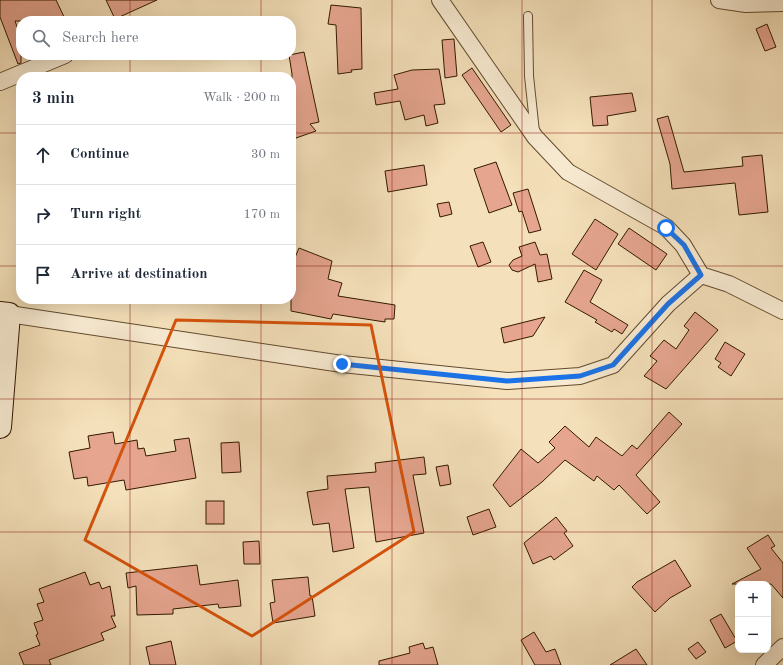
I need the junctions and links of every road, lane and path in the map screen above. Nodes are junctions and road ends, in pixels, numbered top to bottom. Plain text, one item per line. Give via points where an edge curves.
1 (440, 0) edge
2 (719, 0) edge
3 (783, 3) edge
4 (528, 16) dead end
5 (53, 60) edge
6 (24, 72) edge
7 (16, 75) edge
8 (0, 82) edge
9 (535, 136) junction
10 (701, 275) junction
11 (783, 311) edge
12 (5, 313) edge
13 (0, 427) edge
14 (783, 647) edge
15 (764, 665) edge

1 - 9 street
2 - 3 street via 746,4
4 - 9 lane
5 - 6 street
7 - 8 street
9 - 10 street via 568,172 666,228 684,245
10 - 11 street via 729,284
10 - 12 street via 668,304 613,365 580,376 507,381 342,364
12 - 13 street
14 - 15 street

